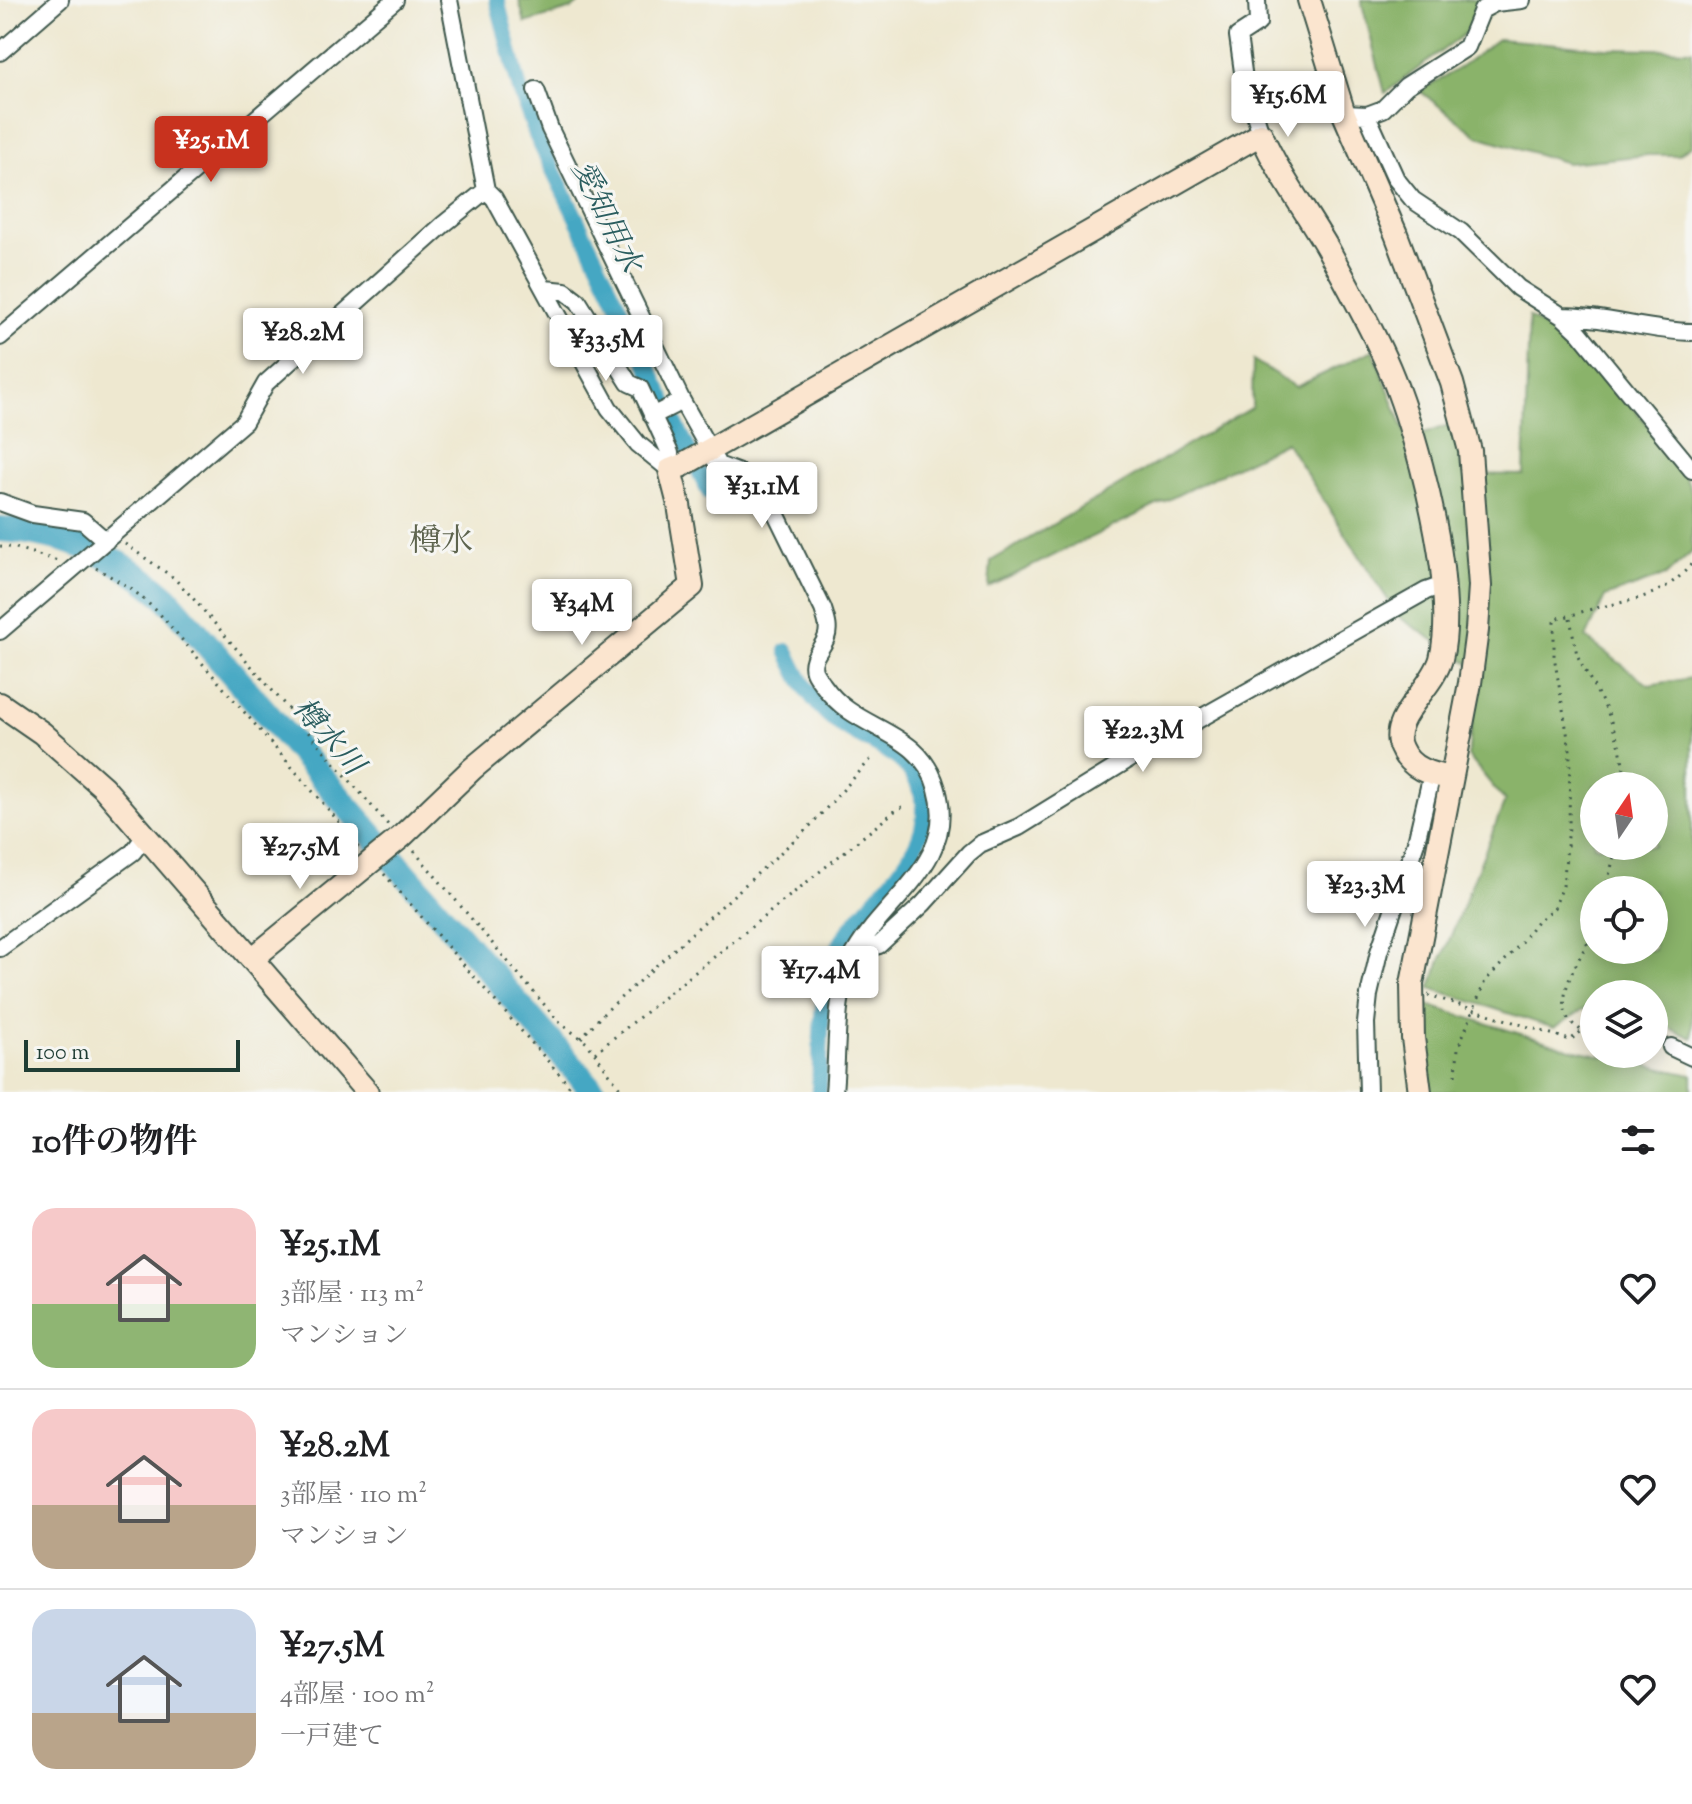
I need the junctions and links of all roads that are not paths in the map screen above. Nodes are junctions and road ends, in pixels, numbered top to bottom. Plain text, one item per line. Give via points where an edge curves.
1 (60, 0) edge
2 (395, 0) edge
3 (449, 0) edge
4 (1257, 0) edge
5 (1309, 0) edge
6 (1522, 0) edge
7 (0, 52) edge
8 (536, 90) dead end
9 (1356, 115) junction
10 (1261, 134) junction
11 (486, 190) junction
12 (545, 289) junction
13 (1562, 316) junction
14 (1692, 332) edge
15 (0, 337) edge
16 (682, 401) junction
17 (652, 416) junction
18 (709, 450) junction
19 (677, 468) junction
20 (1692, 470) edge
21 (0, 502) edge
22 (93, 551) junction
23 (1443, 585) junction
24 (0, 631) edge
25 (0, 704) edge
26 (1441, 776) junction
27 (146, 835) junction
28 (0, 948) edge
29 (857, 951) junction
30 (252, 959) junction
31 (1671, 1047) dead end
32 (1692, 1057) edge
33 (367, 1092) edge
34 (834, 1092) edge
35 (1368, 1092) edge
36 (1420, 1092) edge

1 - 7 street
2 - 15 street
3 - 11 street
4 - 10 street via 1258,23 1238,36
5 - 9 street
6 - 9 street via 1482,10 1467,47 1406,86 1383,109
8 - 16 street
9 - 13 street via 1413,200 1461,232 1518,288
9 - 26 street via 1452,383 1470,451 1480,586 1470,683
10 - 18 street
10 - 23 street via 1388,365 1432,514
11 - 12 street
11 - 22 street via 276,374 244,422
12 - 17 street via 565,291 578,301 629,383 640,388
12 - 19 street via 609,408 638,444
13 - 14 street
13 - 20 street
16 - 17 street
16 - 18 street
17 - 19 street
18 - 19 street
18 - 29 street via 718,465 763,487 823,609 828,625 814,672 841,706 908,744 937,787 941,817 933,852
19 - 30 street via 692,586
21 - 22 street via 33,514 83,521
22 - 24 street
23 - 26 street via 1440,660 1397,731 1405,758
23 - 29 street via 1230,700 1019,827 980,844 879,945
25 - 27 street via 74,760
26 - 35 street via 1369,995
26 - 36 street via 1412,984
27 - 28 street via 133,852
27 - 30 street
29 - 34 street via 844,983
30 - 33 street
31 - 32 street

